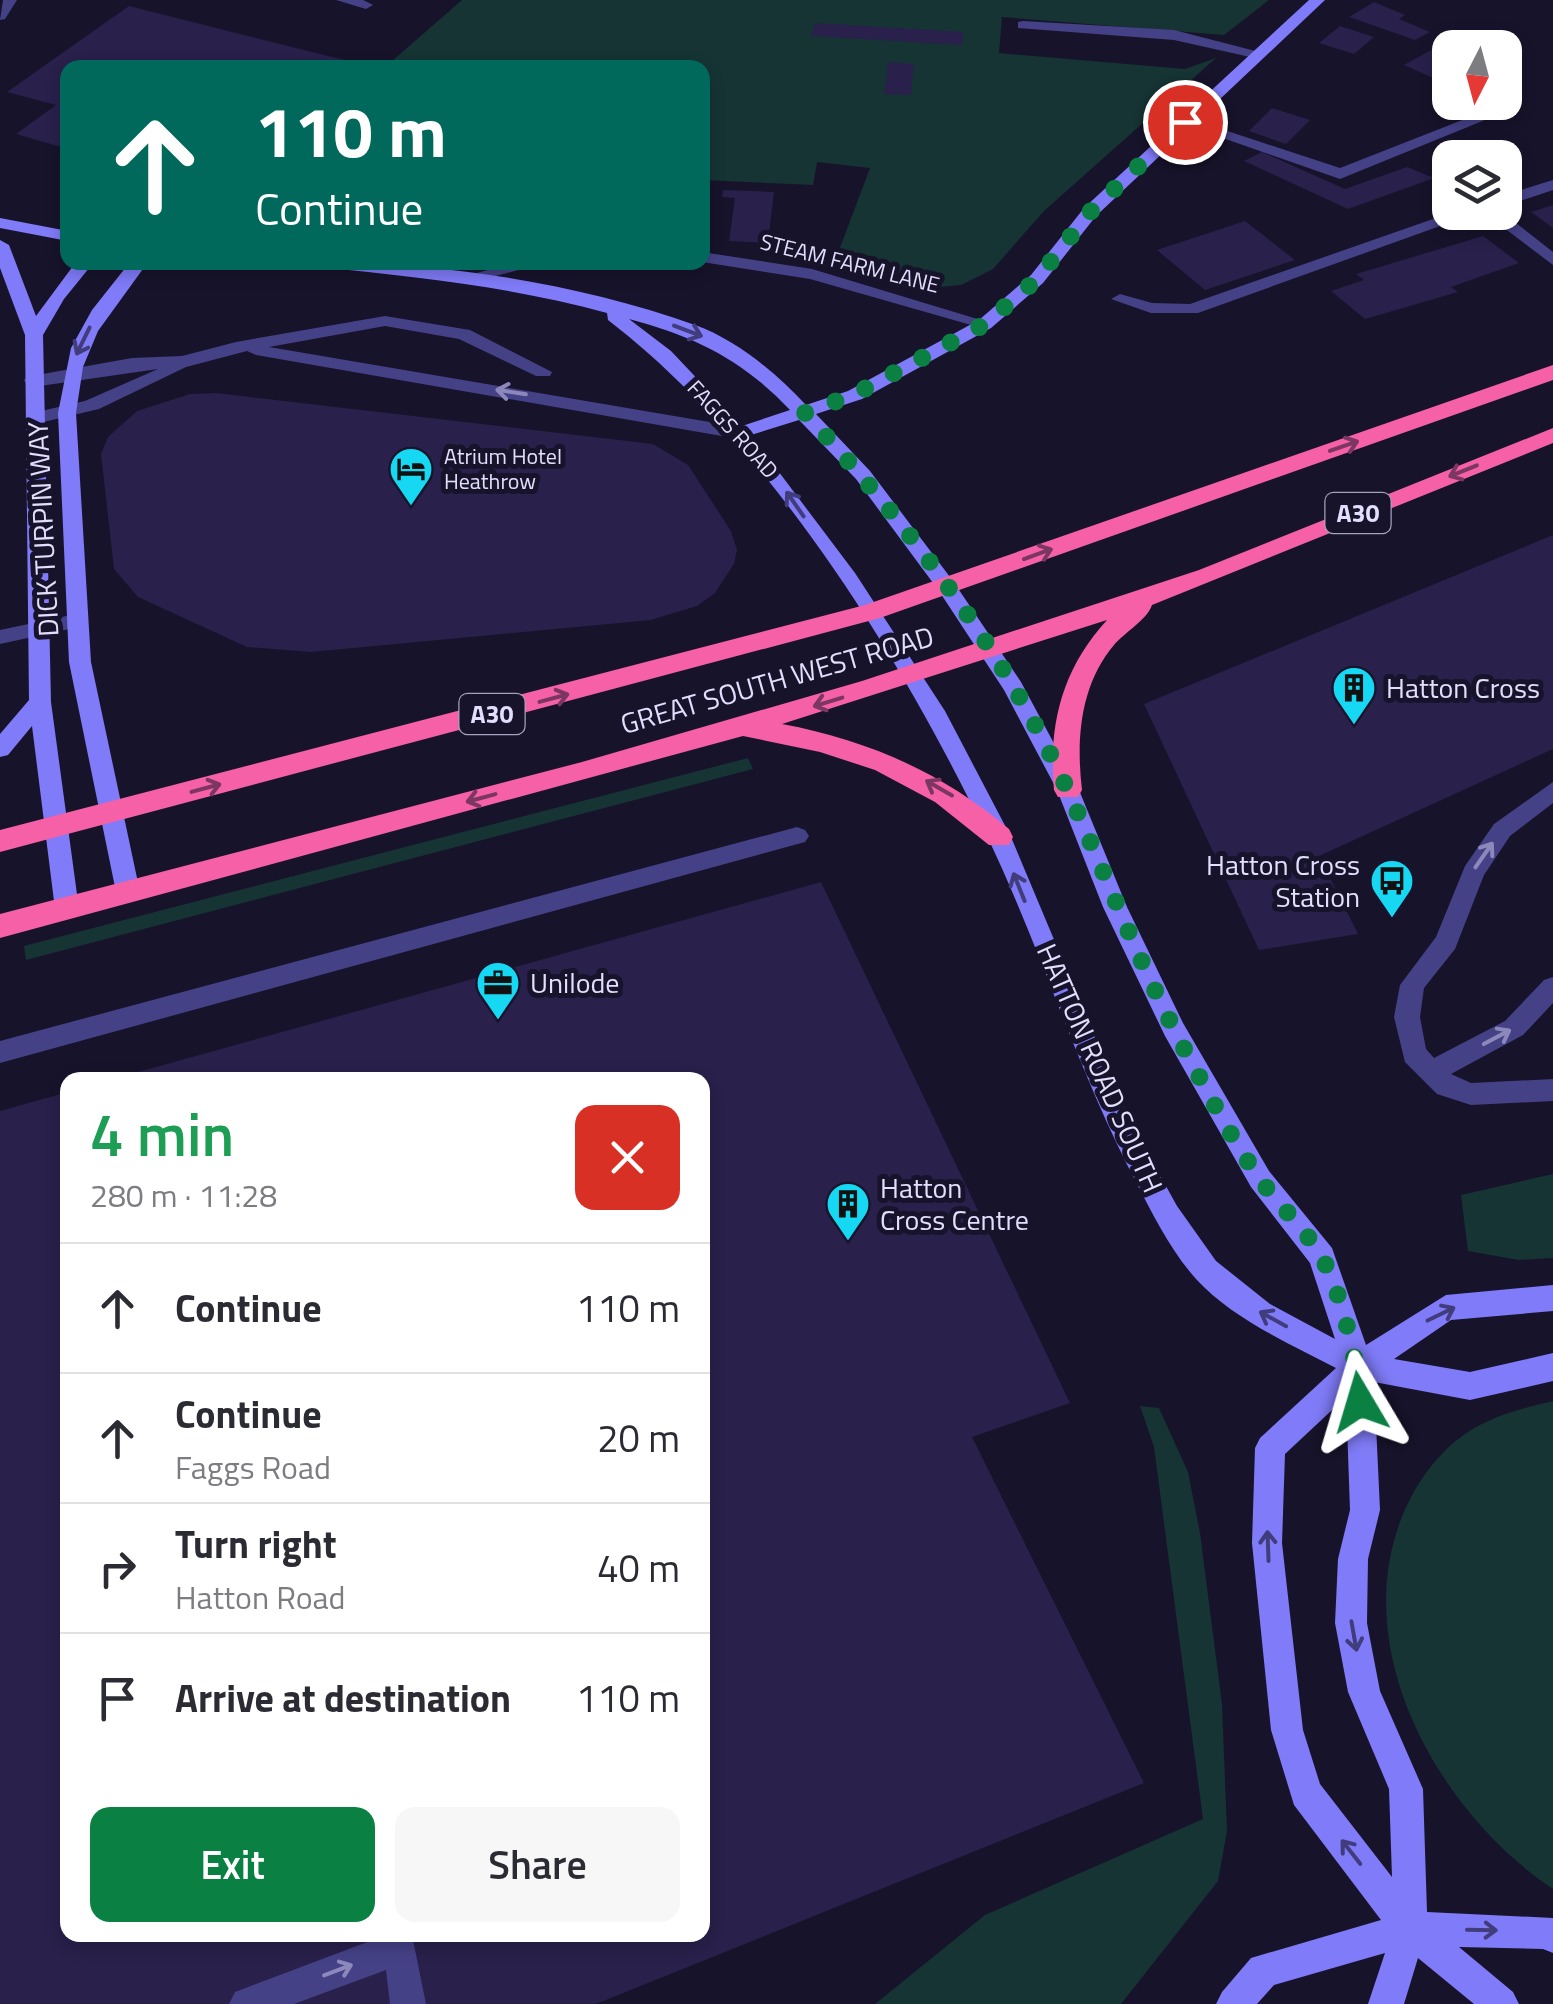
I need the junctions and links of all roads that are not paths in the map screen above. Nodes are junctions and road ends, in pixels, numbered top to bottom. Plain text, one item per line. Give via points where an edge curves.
1 (10, 0) edge
2 (343, 0) edge
3 (1318, 0) edge
4 (366, 5) dead end
5 (0, 16) edge
6 (1023, 25) dead end
7 (1259, 54) junction
8 (1476, 120) edge
9 (1185, 122) junction
10 (1553, 184) edge
11 (1522, 195) edge
12 (0, 223) edge
13 (1432, 226) edge
14 (1514, 230) edge
15 (60, 234) edge
16 (0, 245) edge
17 (710, 257) edge
18 (1553, 260) edge
19 (79, 270) edge
20 (133, 270) edge
21 (407, 270) edge
22 (502, 270) edge
23 (472, 276) junction
24 (1120, 300) dead end
25 (594, 305) junction
26 (985, 324) junction
27 (34, 335) junction
28 (236, 347) junction
29 (183, 362) junction
30 (543, 372) dead end
31 (1553, 372) edge
32 (69, 375) junction
33 (32, 381) junction
34 (67, 413) junction
35 (805, 413) junction
36 (35, 418) junction
37 (739, 434) junction
38 (1553, 434) edge
39 (946, 586) junction
40 (1164, 592) junction
41 (871, 612) junction
42 (76, 620) junction
43 (40, 629) junction
44 (0, 637) edge
45 (990, 650) junction
46 (911, 675) junction
47 (40, 702) junction
48 (744, 728) junction
49 (0, 749) edge
50 (1068, 790) junction
51 (1553, 792) edge
52 (112, 812) junction
53 (56, 827) junction
54 (797, 836) dead end
55 (999, 837) junction
56 (0, 841) edge
57 (128, 892) junction
58 (67, 908) junction
59 (0, 926) edge
60 (1553, 986) edge
61 (0, 1052) edge
62 (1430, 1074) junction
63 (1553, 1090) edge
64 (1553, 1298) edge
65 (1358, 1366) junction
66 (1553, 1367) edge
67 (1410, 1929) junction
68 (1553, 1936) edge
69 (247, 2004) edge
70 (408, 2004) edge
71 (1234, 2004) edge
72 (1386, 2004) edge
73 (1501, 2004) edge

1 - 5 street
2 - 4 street
3 - 7 street
6 - 7 street via 1174,35
7 - 9 street
8 - 9 street via 1340,174
9 - 26 street via 1090,212 1037,279
10 - 11 street
12 - 15 street
13 - 24 street via 1192,309
14 - 18 street
16 - 27 street
17 - 26 street, STEAM FARM LANE via 828,278
19 - 27 street
20 -> 32 street, DICK TURPIN WAY via 102,306
21 - 23 street, FAGGS ROAD
22 - 23 street
23 - 25 street, FAGGS ROAD
25 -> 35 street, FAGGS ROAD via 692,330 741,358
25 - 37 street, FAGGS ROAD via 665,355
26 - 35 street via 855,394
27 - 33 street, DICK TURPIN WAY
28 - 29 street
28 - 30 street via 385,321 464,334
37 -> 28 street
29 - 32 street
29 - 34 street via 137,389
39 -> 31 highway, GREAT SOUTH WEST ROAD / A30
32 - 33 street
32 - 34 street, DICK TURPIN WAY
33 - 36 street, DICK TURPIN WAY
34 - 36 street
34 - 42 street, DICK TURPIN WAY
35 - 37 street
35 - 39 street, FAGGS ROAD via 863,476
36 - 43 street, DICK TURPIN WAY
41 -> 37 street, FAGGS ROAD
38 -> 40 highway, GREAT SOUTH WEST ROAD / A30
39 - 41 highway, GREAT SOUTH WEST ROAD / A30
39 - 45 street, FAGGS ROAD
40 - 45 highway, GREAT SOUTH WEST ROAD / A30
40 - 50 highway via 1110,631 1086,667 1064,726
41 - 46 street, FAGGS ROAD
52 -> 41 highway, GREAT SOUTH WEST ROAD / A30
42 - 43 street
42 - 52 street, DICK TURPIN WAY
43 - 44 street
43 - 47 street, DICK TURPIN WAY
45 - 46 highway, GREAT SOUTH WEST ROAD / A30
45 - 50 street
46 -> 48 highway, GREAT SOUTH WEST ROAD / A30
46 - 55 street, HATTON ROAD SOUTH
47 - 49 street
47 - 53 street, DICK TURPIN WAY
55 -> 48 highway via 940,786 898,768
48 -> 57 highway, GREAT SOUTH WEST ROAD / A30
50 - 65 street via 1174,1030 1260,1179 1322,1257
62 -> 51 street via 1414,1054 1407,1017 1412,985 1446,942 1473,872 1502,830
52 - 53 highway, GREAT SOUTH WEST ROAD / A30
52 - 57 street, DICK TURPIN WAY
53 - 56 highway, GREAT SOUTH WEST ROAD / A30
53 - 58 street
54 - 61 street
65 -> 55 street, HATTON ROAD SOUTH via 1260,1313 1206,1270 1167,1216 1120,1127
57 - 58 highway, GREAT SOUTH WEST ROAD / A30
58 - 59 highway, GREAT SOUTH WEST ROAD / A30
62 -> 60 street via 1514,1028
62 - 63 street via 1471,1094
65 -> 64 street via 1446,1308
65 - 66 street, HATTON ROAD SOUTH via 1470,1386
65 -> 67 street via 1365,1510 1351,1623 1364,1692 1406,1788
67 -> 65 street via 1306,1793 1287,1730 1271,1606 1270,1448
67 -> 68 street
67 - 71 street via 1263,1970
67 - 72 street
67 - 73 street
69 -> 70 street via 400,1946

